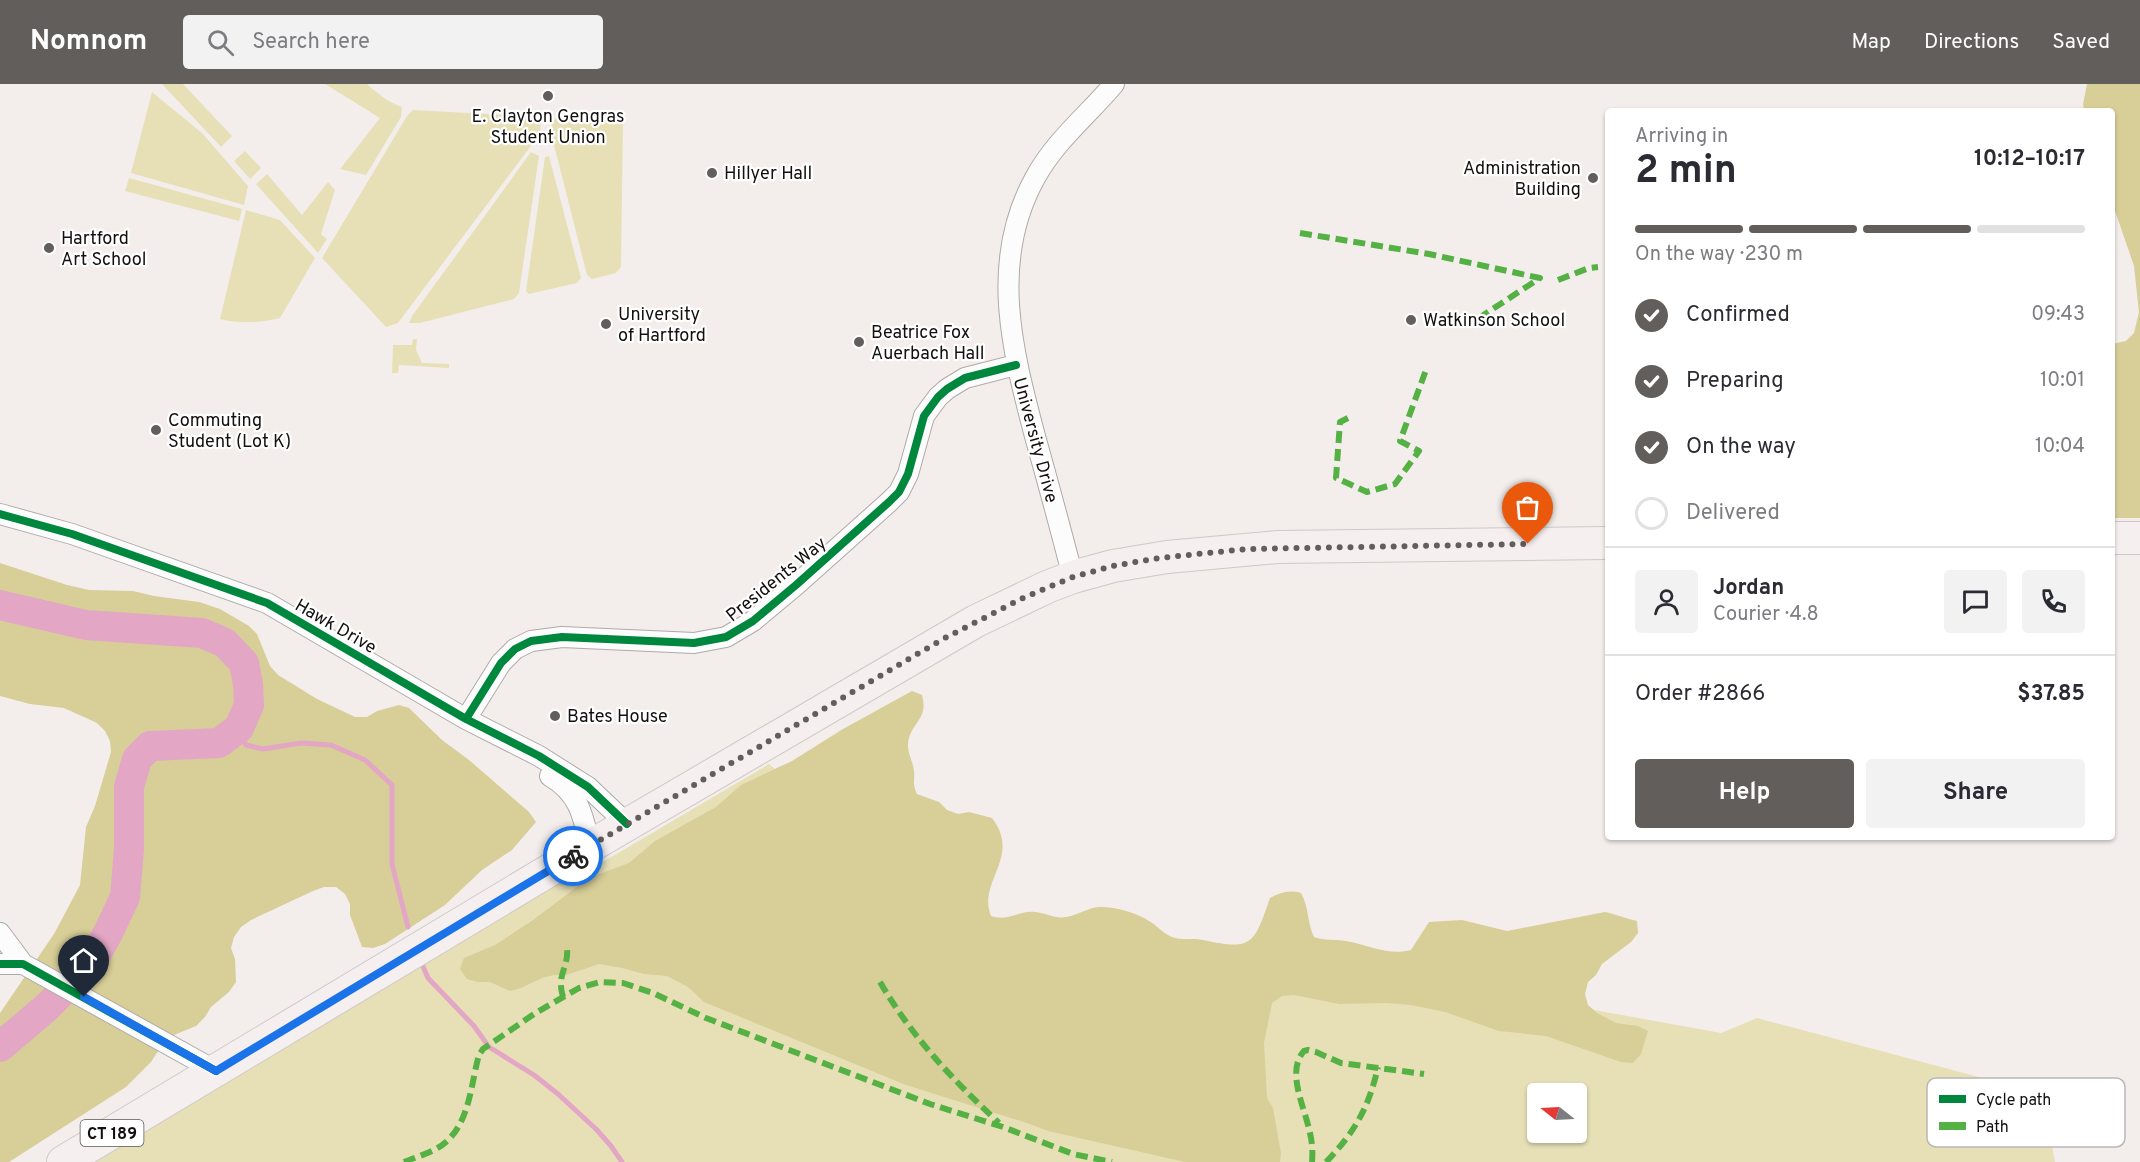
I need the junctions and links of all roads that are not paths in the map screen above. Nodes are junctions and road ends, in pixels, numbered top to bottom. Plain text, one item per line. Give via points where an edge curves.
1 (1114, 84) edge
2 (1016, 364) junction
3 (0, 514) edge
4 (2115, 538) edge
5 (2140, 538) edge
6 (1605, 543) edge
7 (1073, 577) junction
8 (466, 719) junction
9 (520, 748) junction
10 (627, 824) junction
11 (590, 846) junction
12 (0, 933) edge
13 (0, 964) edge
14 (23, 964) junction
15 (216, 1071) junction
16 (63, 1162) edge

1 - 2 street, University Drive via 1058,142 1022,206 1011,244 1008,278
2 - 7 street, University Drive
2 - 8 street, Presidents Way via 966,378 938,398 924,416 912,465 898,492 796,585 735,634 694,643 562,638 531,641 514,649 501,663
3 - 8 street, Hawk Drive via 72,534 267,603
4 - 5 main road
6 - 7 main road, CT 189 via 1259,548 1159,558
7 - 10 main road, CT 189 via 952,634
8 - 9 street, Hawk Drive
9 - 10 street, Hawk Drive via 588,788
9 - 11 street, Hawk Drive via 534,766 565,784 582,810
10 - 11 main road, CT 189
11 - 15 main road, CT 189
12 - 14 street
13 - 14 street
14 - 15 street
15 - 16 main road, CT 189

